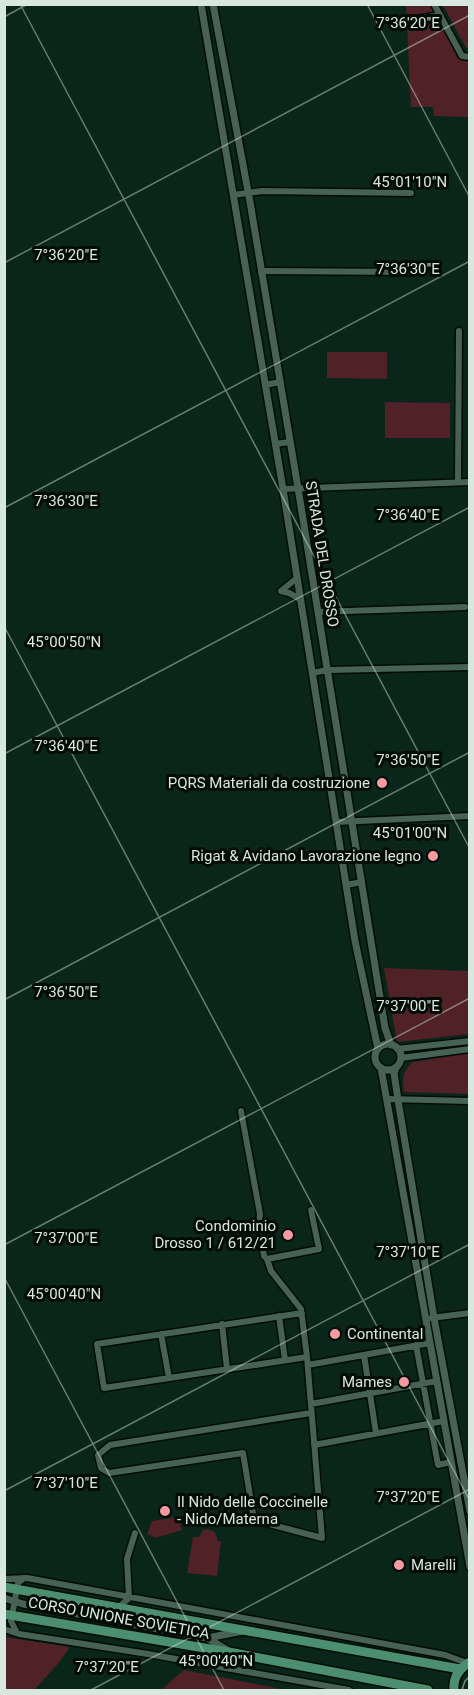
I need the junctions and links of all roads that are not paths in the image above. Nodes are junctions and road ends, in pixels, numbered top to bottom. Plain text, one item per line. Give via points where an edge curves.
1 (201, 4) edge
2 (213, 4) edge
3 (434, 4) edge
4 (440, 15) junction
5 (401, 27) dead end
6 (470, 57) edge
7 (248, 192) junction
8 (411, 193) dead end
9 (232, 195) junction
10 (261, 271) junction
11 (410, 272) dead end
12 (459, 331) dead end
13 (280, 382) junction
14 (265, 385) junction
15 (290, 442) junction
16 (275, 444) junction
17 (458, 482) junction
18 (470, 482) edge
19 (298, 488) junction
20 (283, 489) junction
21 (297, 578) junction
22 (300, 599) junction
23 (465, 607) dead end
24 (318, 612) junction
25 (470, 667) edge
26 (328, 670) junction
27 (312, 673) junction
28 (470, 816) edge
29 (352, 820) junction
30 (336, 822) junction
31 (362, 882) junction
32 (346, 885) junction
33 (470, 1041) edge
34 (394, 1047) junction
35 (378, 1049) junction
36 (470, 1049) edge
37 (400, 1058) junction
38 (381, 1068) junction
39 (396, 1068) junction
40 (387, 1099) junction
41 (398, 1100) junction
42 (470, 1101) edge
43 (241, 1111) dead end
44 (311, 1210) dead end
45 (267, 1259) junction
46 (302, 1313) junction
47 (470, 1313) edge
48 (279, 1316) junction
49 (430, 1319) junction
50 (222, 1324) junction
51 (162, 1334) junction
52 (430, 1343) junction
53 (416, 1346) junction
54 (364, 1355) junction
55 (307, 1357) junction
56 (285, 1360) junction
57 (308, 1365) junction
58 (227, 1369) junction
59 (169, 1378) junction
60 (437, 1381) junction
61 (423, 1384) junction
62 (369, 1394) junction
63 (310, 1404) junction
64 (311, 1413) junction
65 (444, 1421) junction
66 (431, 1423) junction
67 (376, 1433) junction
68 (314, 1445) junction
69 (451, 1462) junction
70 (468, 1489) edge
71 (457, 1491) junction
72 (470, 1511) edge
73 (135, 1533) dead end
74 (470, 1567) edge
75 (24, 1578) junction
76 (4, 1579) edge
77 (4, 1587) edge
78 (17, 1589) junction
79 (129, 1598) junction
80 (4, 1600) edge
81 (14, 1602) junction
82 (118, 1608) junction
83 (183, 1608) junction
84 (8, 1614) edge
85 (171, 1618) junction
86 (4, 1629) edge
87 (245, 1631) junction
88 (16, 1633) junction
89 (207, 1638) junction
90 (353, 1638) junction
91 (221, 1651) junction
92 (359, 1651) junction
93 (234, 1653) junction
94 (196, 1662) junction
95 (466, 1665) edge
96 (349, 1690) edge
97 (428, 1690) edge
98 (454, 1690) edge

1 - 9 street, STRADA DEL DROSSO
2 - 7 street, STRADA DEL DROSSO
3 - 4 street
4 - 5 street via 405,21
4 - 6 street via 462,56
7 - 8 street
7 - 9 street
7 - 10 street, STRADA DEL DROSSO
9 - 14 street, STRADA DEL DROSSO
10 - 11 street
10 - 13 street, STRADA DEL DROSSO
12 - 17 street
13 - 14 street
13 - 15 street, STRADA DEL DROSSO
14 - 16 street, STRADA DEL DROSSO
15 - 16 street
15 - 19 street, STRADA DEL DROSSO
16 - 20 street, STRADA DEL DROSSO
17 - 18 street
17 - 19 street
19 - 20 street
19 - 24 street, STRADA DEL DROSSO
20 - 21 street, STRADA DEL DROSSO
21 - 22 street, STRADA DEL DROSSO
21 - 22 street, STRADA DEL DROSSO via 281,591
22 - 27 street, STRADA DEL DROSSO
23 - 24 street
24 - 26 street, STRADA DEL DROSSO
25 - 26 street
26 - 27 street
26 - 29 street, STRADA DEL DROSSO
27 - 30 street, STRADA DEL DROSSO
28 - 29 street
29 - 30 street
29 - 31 street, STRADA DEL DROSSO
30 - 32 street, STRADA DEL DROSSO
31 - 32 street
31 - 34 street, STRADA DEL DROSSO via 385,1028
32 - 35 street, STRADA DEL DROSSO
33 - 34 street
34 - 35 street via 384,1045
34 - 37 street
35 - 38 street via 375,1059
36 - 37 street
37 - 39 street
38 - 39 street
38 - 40 street
39 - 41 street
40 - 41 street
40 - 49 street
41 - 42 street
41 - 49 street
43 - 45 street
44 - 45 street via 319,1249
45 - 46 street via 271,1271
46 - 48 street
46 - 55 street
47 - 49 street
48 - 50 street
48 - 56 street
49 - 52 street
49 - 70 street
50 - 51 street
50 - 58 street
51 - 59 street
51 - 59 street via 97,1344 104,1388
52 - 53 street
52 - 60 street
53 - 54 street
53 - 61 street
54 - 57 street
54 - 62 street
55 - 56 street
55 - 57 street
56 - 58 street
57 - 63 street
58 - 59 street
60 - 61 street
60 - 65 street
61 - 62 street
61 - 66 street
62 - 63 street
62 - 67 street
63 - 64 street
64 - 68 street
64 - 68 street via 110,1445 99,1455 101,1468 109,1473 243,1453 254,1521 322,1538
65 - 66 street
65 - 69 street
66 - 67 street
66 - 69 street via 438,1465
67 - 68 street
69 - 71 street
70 - 71 street
70 - 72 street
71 - 74 street
73 - 79 street via 127,1559
75 - 76 street, CORSO UNIONE SOVIETICA
75 - 78 street, CORSO UNIONE SOVIETICA
75 - 79 street, CORSO UNIONE SOVIETICA
77 - 78 main road, CORSO UNIONE SOVIETICA
78 - 81 street, CORSO UNIONE SOVIETICA
78 - 82 main road, CORSO UNIONE SOVIETICA
79 - 82 street, CORSO UNIONE SOVIETICA
79 - 83 street, CORSO UNIONE SOVIETICA
80 - 81 street
81 - 84 street, CORSO UNIONE SOVIETICA
81 - 89 street, CORSO UNIONE SOVIETICA
82 - 85 main road, CORSO UNIONE SOVIETICA
83 - 85 street, CORSO UNIONE SOVIETICA
83 - 90 street, CORSO UNIONE SOVIETICA
84 - 88 street, CORSO UNIONE SOVIETICA
84 - 91 main road, CORSO UNIONE SOVIETICA
85 - 87 main road, CORSO UNIONE SOVIETICA
86 - 88 street, CORSO UNIONE SOVIETICA
87 - 89 street
87 - 92 main road, CORSO UNIONE SOVIETICA
88 - 94 street, CORSO UNIONE SOVIETICA
89 - 93 street
90 - 92 street
90 - 95 street, CORSO UNIONE SOVIETICA via 446,1655
91 - 93 main road, CORSO UNIONE SOVIETICA
91 - 94 street, CORSO UNIONE SOVIETICA
92 - 95 main road, CORSO UNIONE SOVIETICA
93 - 97 main road, CORSO UNIONE SOVIETICA
94 - 96 street, CORSO UNIONE SOVIETICA
95 - 98 main road via 455,1677

